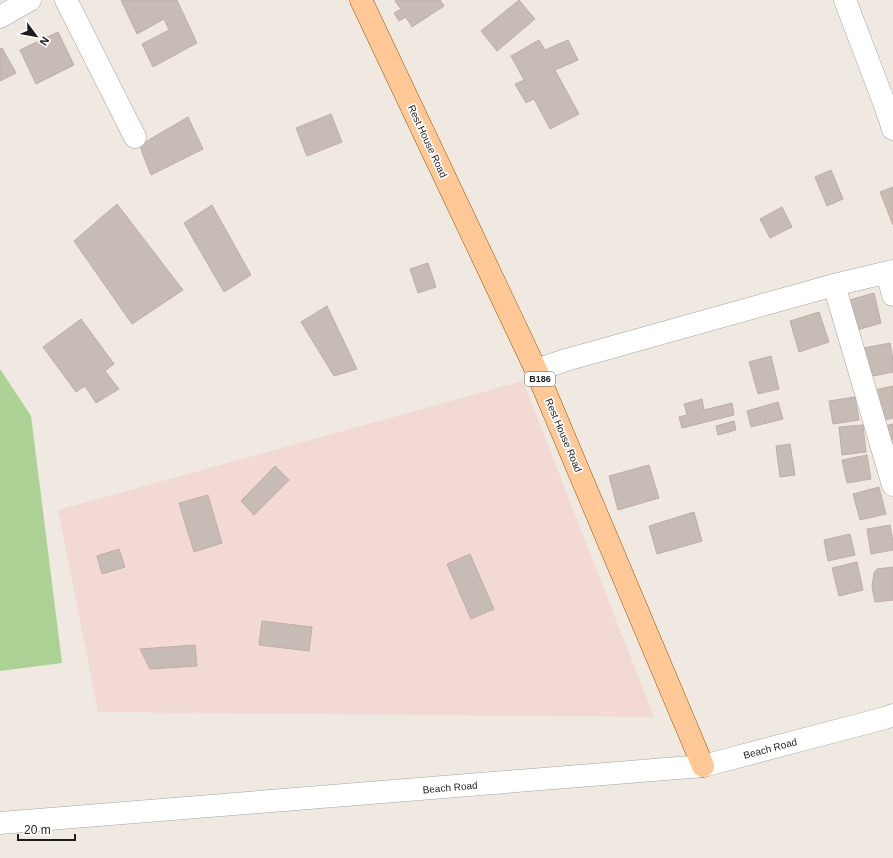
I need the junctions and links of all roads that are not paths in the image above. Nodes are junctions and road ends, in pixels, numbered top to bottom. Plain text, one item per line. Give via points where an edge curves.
1 (30, 0) edge
2 (66, 0) edge
3 (361, 0) edge
4 (845, 0) edge
5 (0, 18) edge
6 (893, 128) edge
7 (135, 137) dead end
8 (890, 272) edge
9 (834, 284) junction
10 (893, 295) edge
11 (536, 370) junction
12 (893, 485) edge
13 (893, 715) edge
14 (703, 766) junction
15 (0, 823) edge

1 - 5 street
2 - 7 street
3 - 11 main road, Rest House Road / B186
4 - 6 street
8 - 9 street
8 - 10 street
9 - 11 street
9 - 12 street
11 - 14 main road, Rest House Road / B186
13 - 14 street, Beach Road
14 - 15 street, Beach Road

